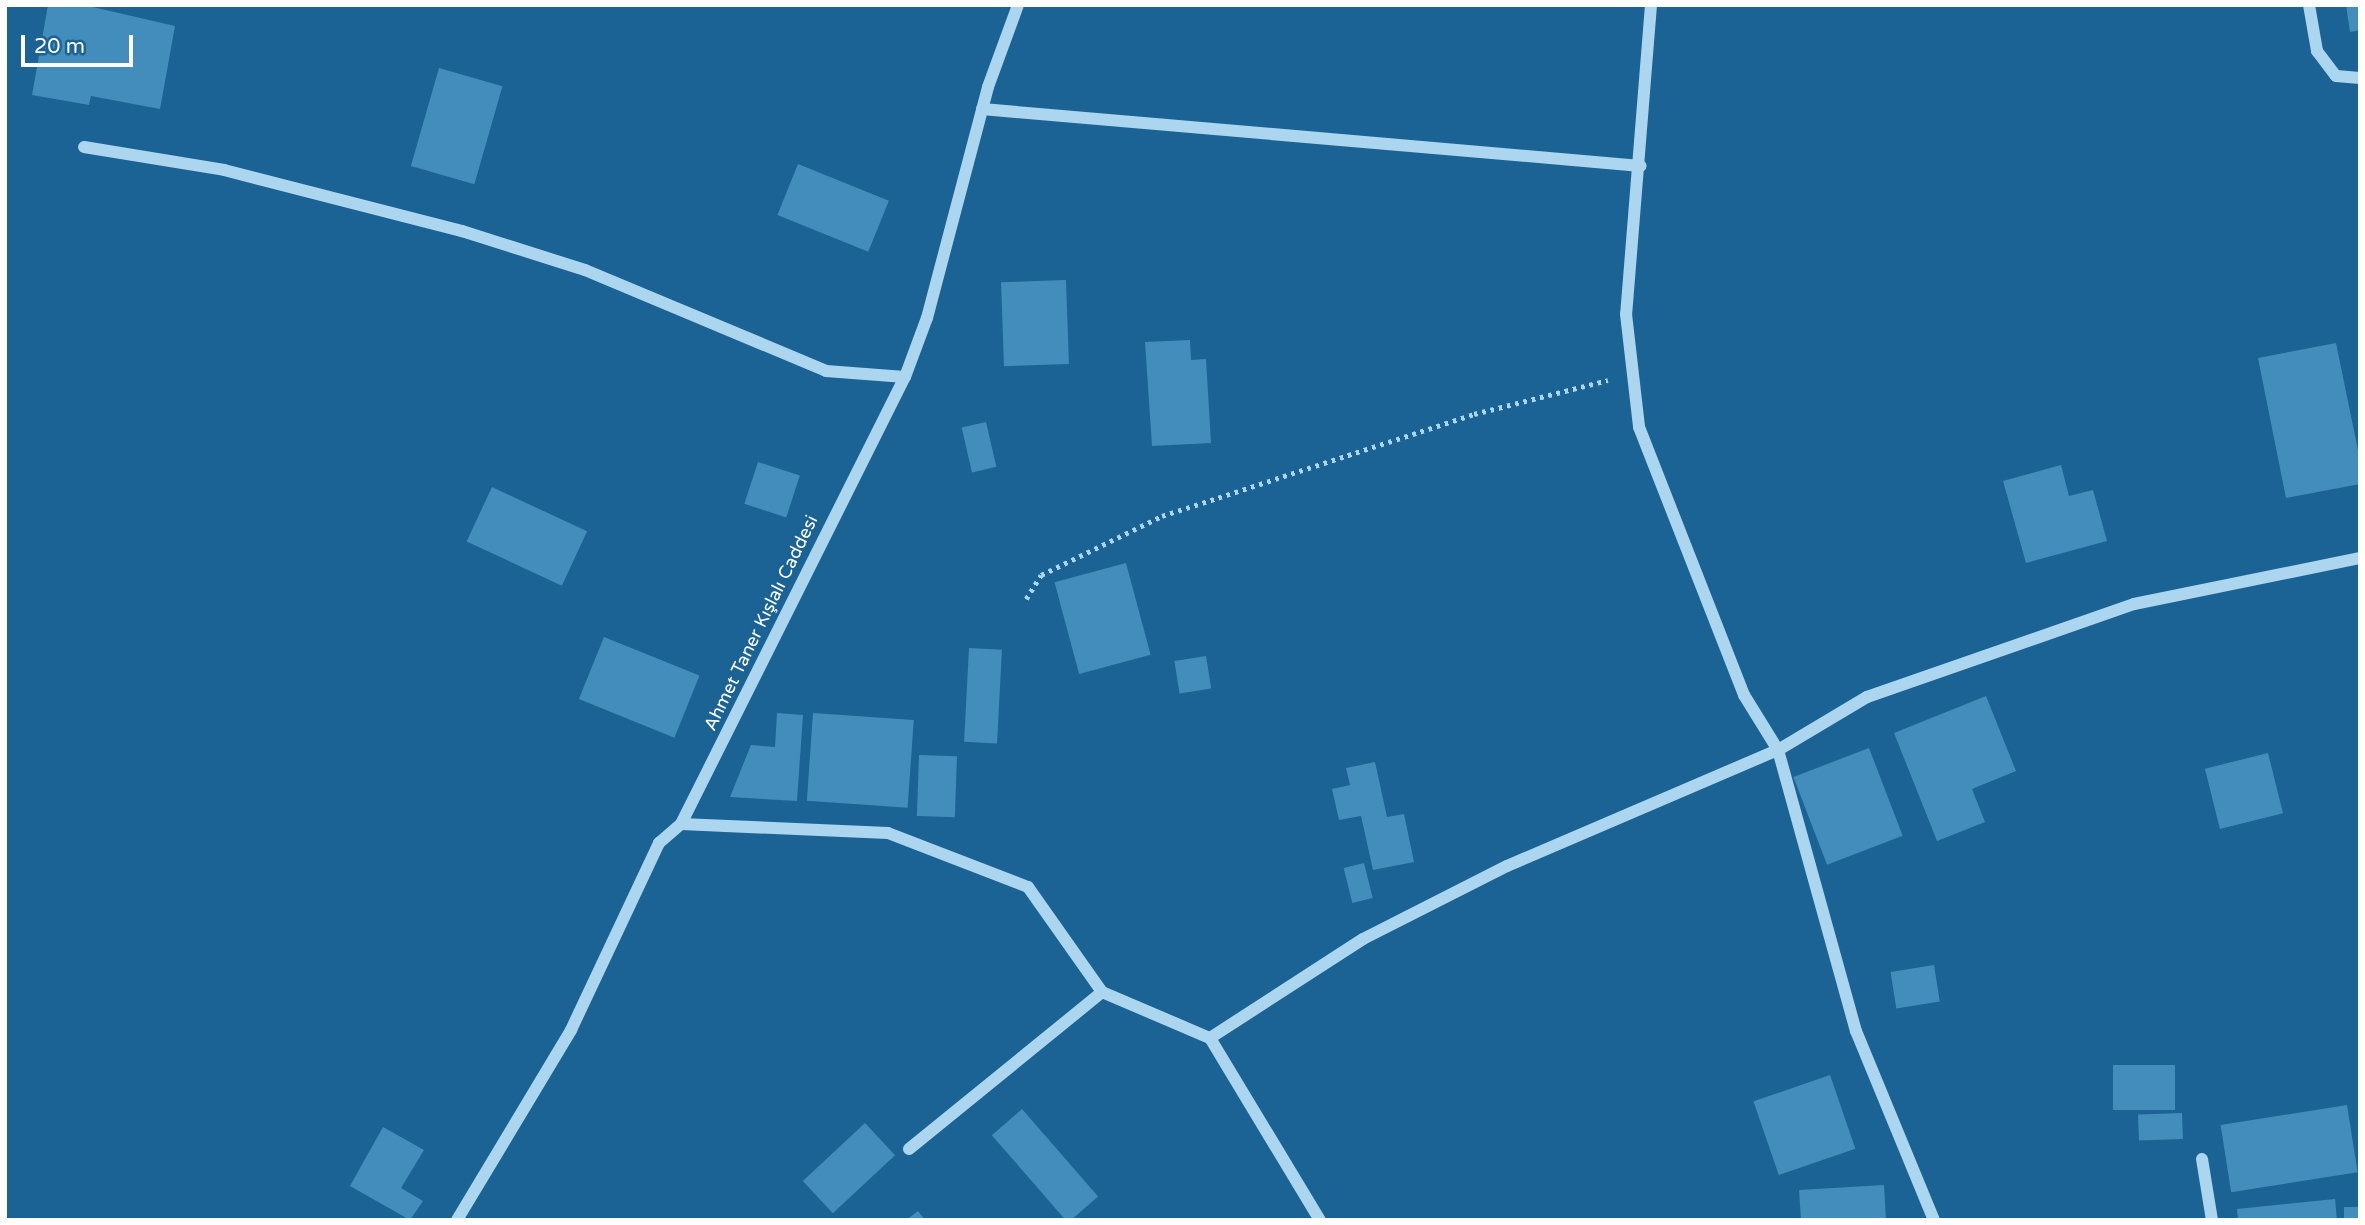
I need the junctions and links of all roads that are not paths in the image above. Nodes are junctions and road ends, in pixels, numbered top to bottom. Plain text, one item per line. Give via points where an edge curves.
1 (1018, 5) edge
2 (1651, 5) edge
3 (2309, 5) edge
4 (2360, 78) edge
5 (982, 109) junction
6 (84, 147) dead end
7 (1641, 166) junction
8 (905, 377) junction
9 (2360, 558) edge
10 (1777, 750) junction
11 (681, 824) junction
12 (1102, 992) junction
13 (1210, 1038) junction
14 (909, 1149) dead end
15 (2202, 1159) dead end
16 (457, 1220) edge
17 (1320, 1220) edge
18 (1934, 1220) edge
19 (2212, 1220) edge

1 - 5 street, Ahmet Taner Kışlalı Caddesi
2 - 7 street
3 - 4 street via 2317,51 2336,76
5 - 7 street
5 - 8 street, Ahmet Taner Kışlalı Caddesi via 926,318
6 - 8 street via 224,170 461,231 585,270 826,371
7 - 10 street via 1628,289 1630,374 1639,428 1744,695
8 - 11 street, Ahmet Taner Kışlalı Caddesi
9 - 10 street via 2134,604 1867,697
10 - 13 street via 1507,866 1363,939
10 - 18 street via 1856,1031
11 - 12 street via 888,833 1028,887
11 - 16 street, Ahmet Taner Kışlalı Caddesi via 659,843 571,1030
12 - 13 street
12 - 14 street
13 - 17 street
15 - 19 street

